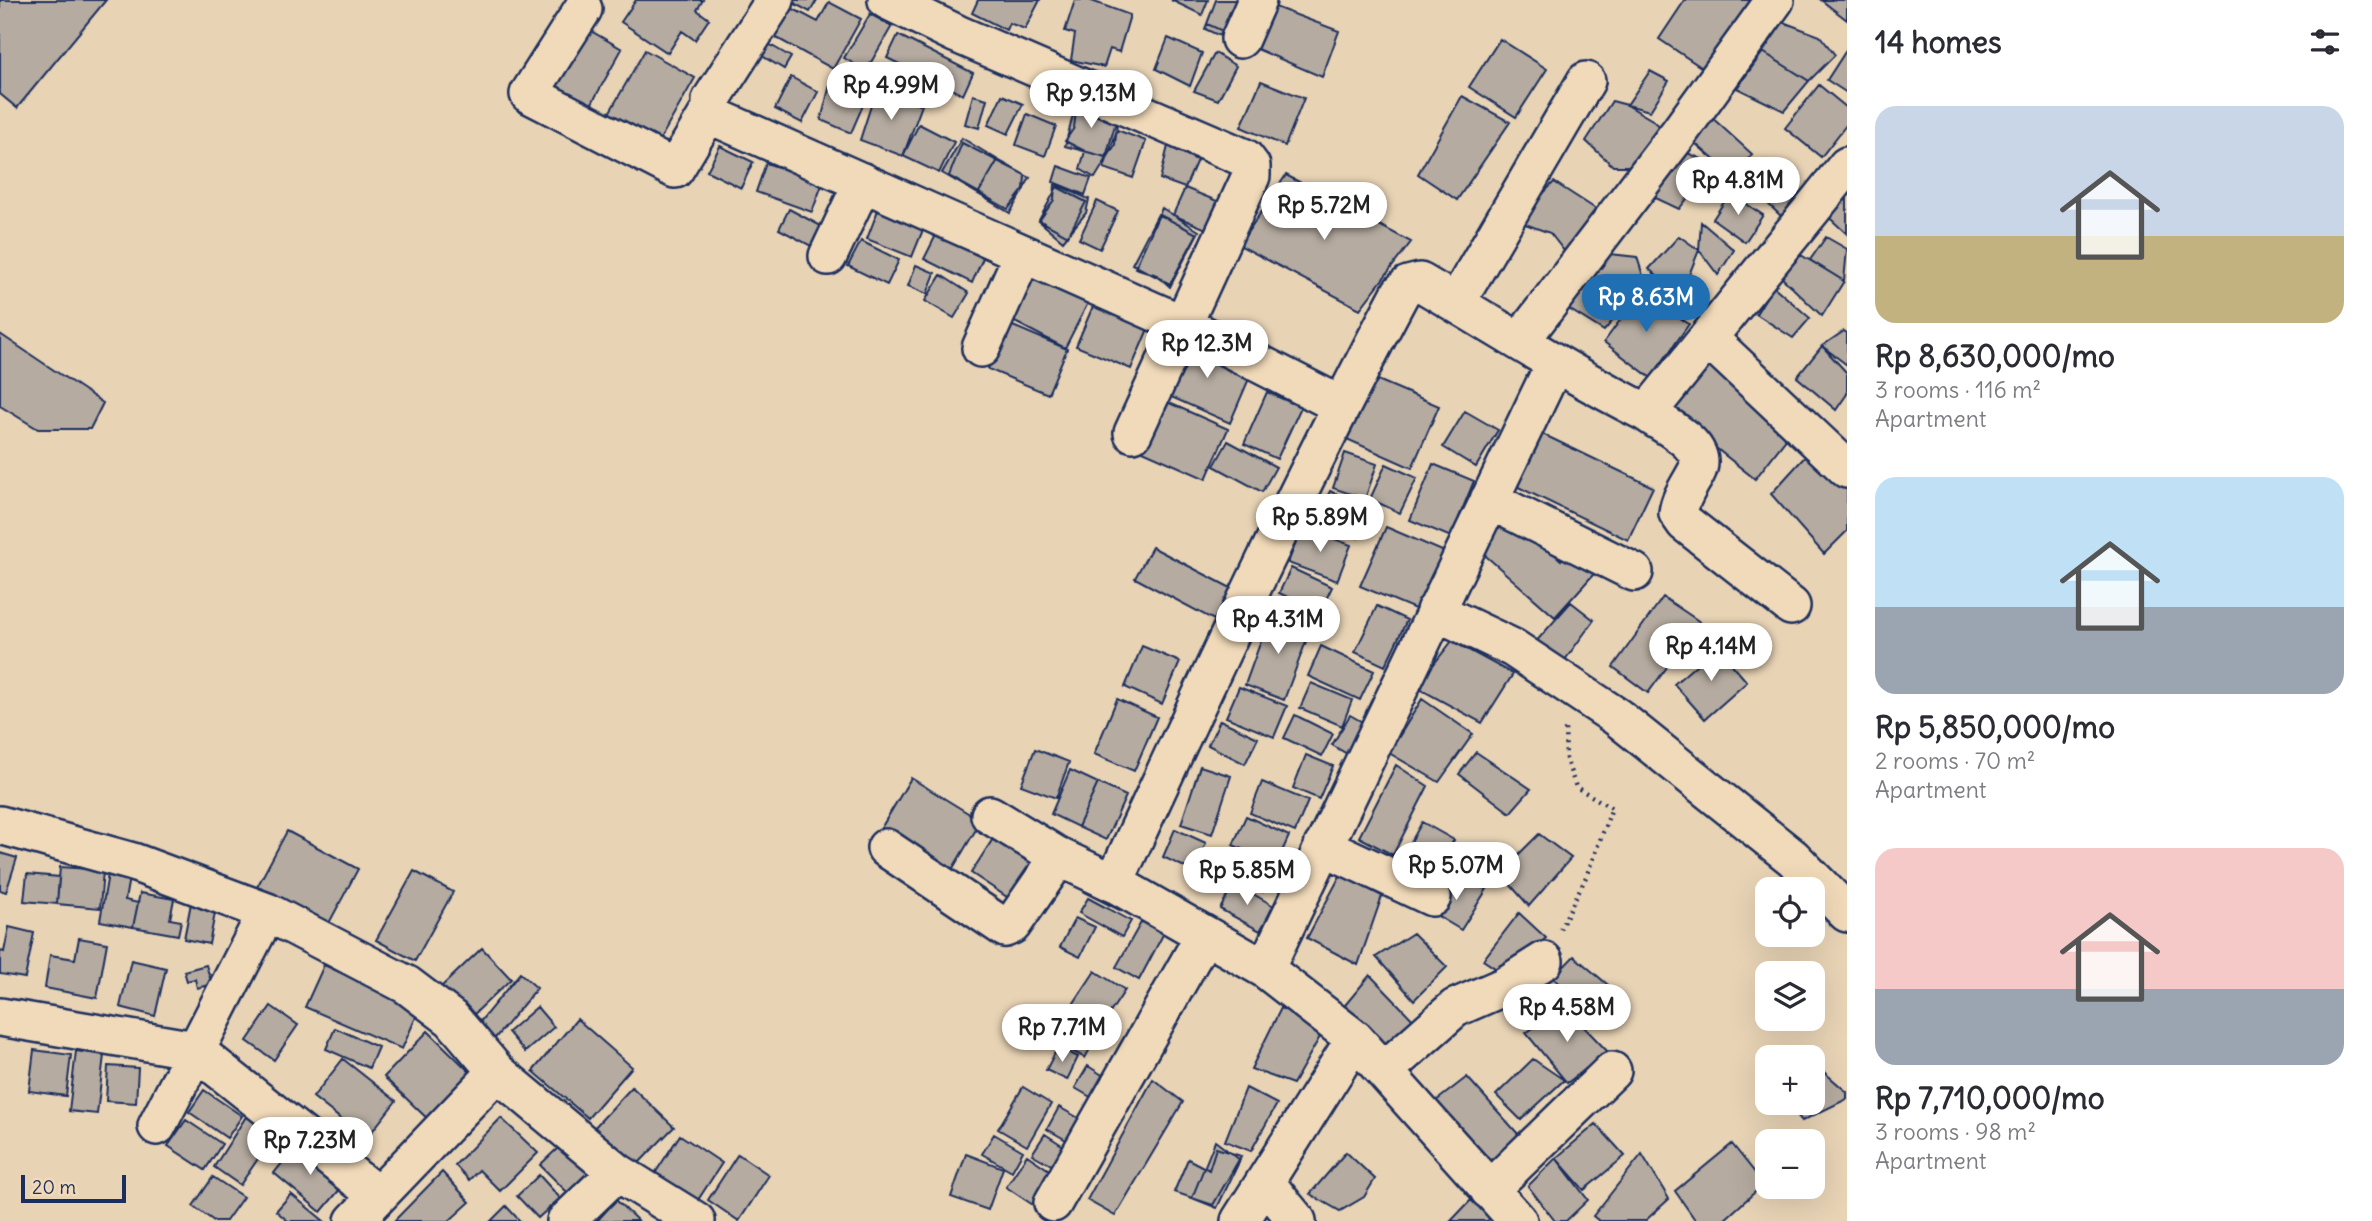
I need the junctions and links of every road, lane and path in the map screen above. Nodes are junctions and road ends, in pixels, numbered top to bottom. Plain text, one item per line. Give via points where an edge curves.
1 (775, 0) edge
2 (887, 0) edge
3 (1257, 0) edge
4 (1775, 0) edge
5 (583, 9) dead end
6 (1240, 39) dead end
7 (1586, 81) dead end
8 (711, 109) junction
9 (1847, 166) edge
10 (863, 183) junction
11 (1023, 254) junction
12 (828, 256) dead end
13 (1456, 303) junction
14 (1182, 324) junction
15 (1708, 338) junction
16 (1521, 340) junction
17 (981, 348) dead end
18 (1555, 363) junction
19 (1340, 405) junction
20 (1647, 413) junction
21 (1133, 432) dead end
22 (1841, 452) edge
23 (1489, 500) junction
24 (1634, 572) dead end
25 (1791, 607) dead end
26 (1435, 611) junction
27 (1580, 692) junction
28 (990, 815) dead end
29 (0, 825) edge
30 (1323, 846) junction
31 (886, 848) dead end
32 (1059, 857) junction
33 (1114, 883) junction
34 (1432, 897) dead end
35 (267, 912) junction
36 (1847, 914) edge
37 (1204, 936) junction
38 (1544, 961) joint
39 (1265, 969) junction
40 (0, 1017) edge
41 (1355, 1039) junction
42 (195, 1050) junction
43 (1385, 1070) junction
44 (1612, 1070) dead end
45 (497, 1072) junction
46 (157, 1126) dead end
47 (617, 1172) junction
48 (1265, 1182) junction
49 (1489, 1190) junction
50 (1053, 1203) dead end
51 (366, 1208) edge
52 (566, 1221) edge
53 (696, 1221) edge
54 (1240, 1221) edge
55 (1297, 1221) edge
56 (1518, 1221) edge

1 - 8 street via 711,100
2 - 14 street via 1245,158 1251,176
3 - 6 street
4 - 16 street
5 - 8 street via 528,93 675,169
7 - 13 street
8 - 10 street via 715,117
9 - 15 street
10 - 11 street
10 - 12 street
11 - 14 street
11 - 17 street
13 - 16 street
13 - 19 street via 1420,282 1408,285
14 - 19 street
14 - 21 street
15 - 20 street
15 - 22 street
16 - 18 street
18 - 20 street
18 - 23 street
19 - 33 street
20 - 25 street via 1695,447 1700,456 1700,465 1679,503 1678,513 1685,523
23 - 24 street
23 - 26 street
26 - 27 street via 1513,648
26 - 30 street
27 - 36 street via 1793,858
27 - 38 path via 1564,730 1566,759 1576,787 1612,807 1586,877
28 - 32 street
29 - 35 street via 133,862
30 - 34 street
30 - 39 street
31 - 32 street via 1005,928 1012,925
32 - 33 street
33 - 37 street
35 - 42 street
35 - 45 street via 430,1000
37 - 39 street
37 - 50 street
38 - 43 street via 1503,987 1455,1008
39 - 41 street
40 - 42 street
41 - 43 street
41 - 48 street
42 - 46 street
42 - 51 street
43 - 49 street
44 - 49 street
45 - 47 street
45 - 51 street
47 - 52 street
47 - 53 street
48 - 54 street
48 - 55 street
49 - 56 street

